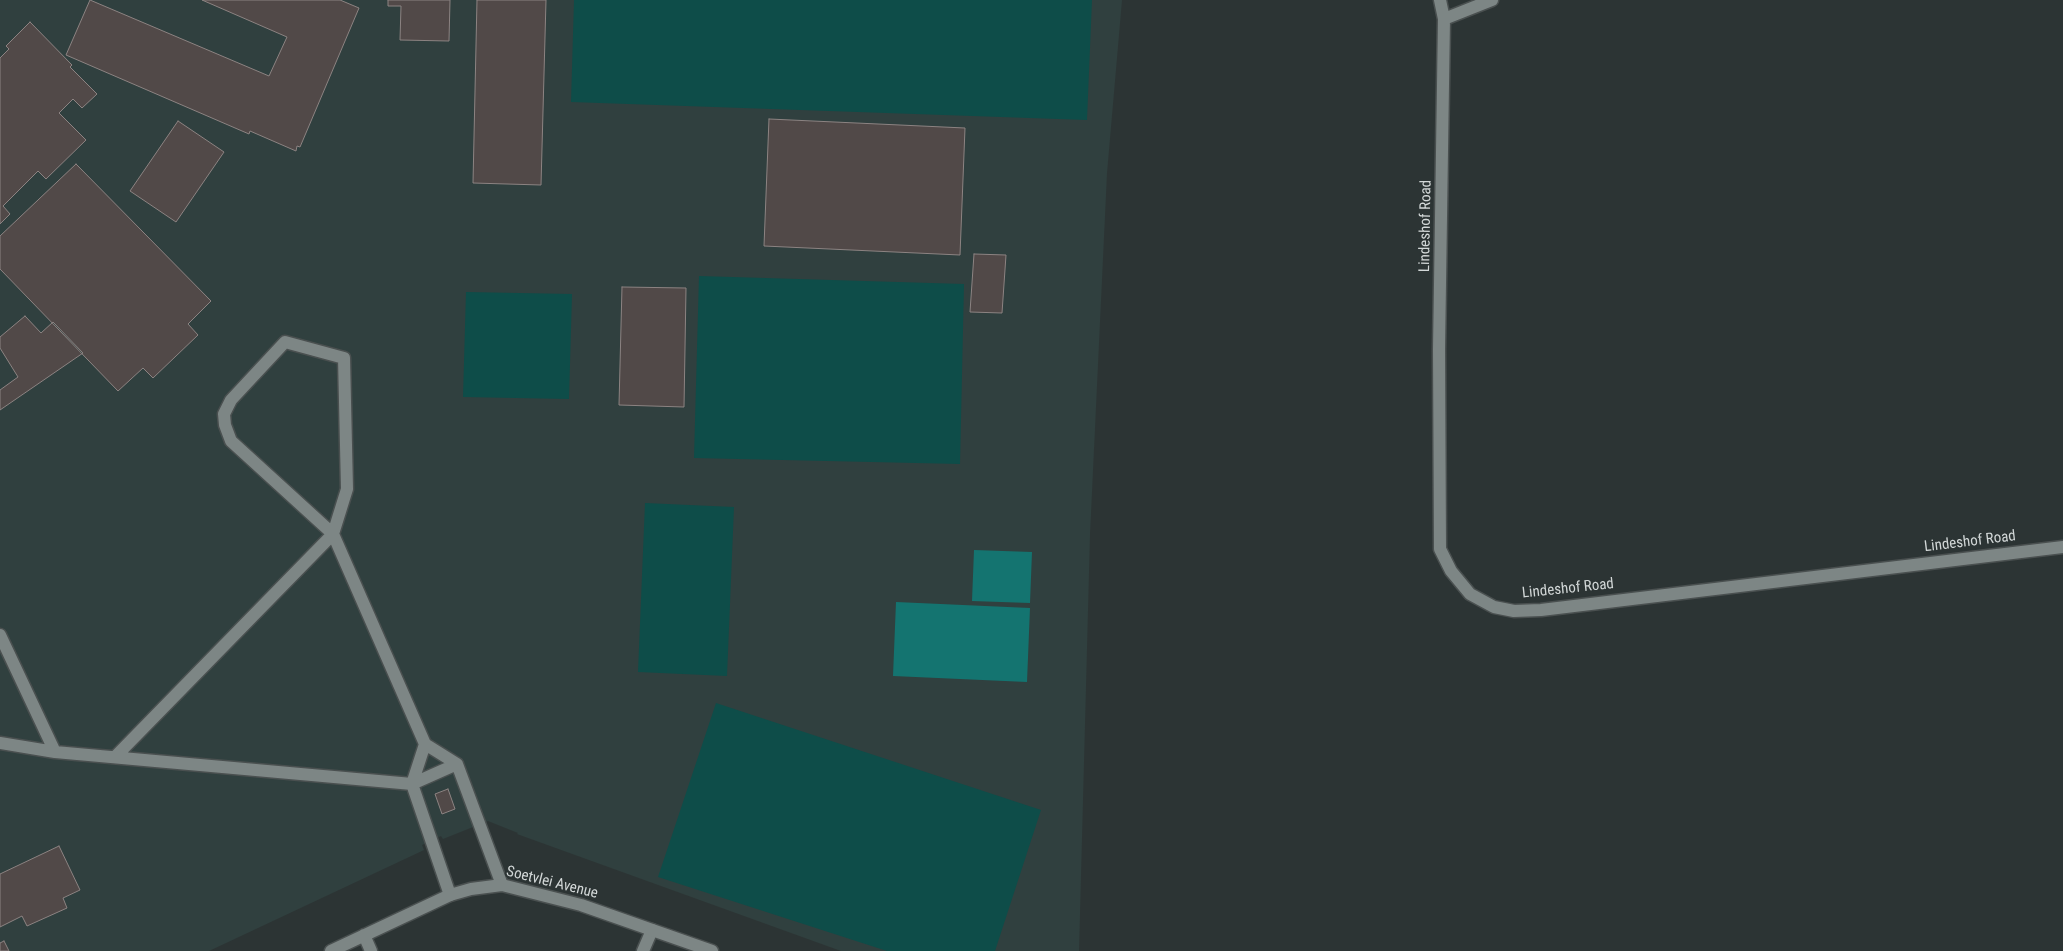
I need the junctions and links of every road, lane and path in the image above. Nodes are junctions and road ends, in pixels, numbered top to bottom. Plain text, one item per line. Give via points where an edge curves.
1 (1440, 0) edge
2 (1492, 0) edge
3 (1444, 20) junction
4 (333, 534) junction
5 (2063, 547) edge
6 (0, 635) edge
7 (0, 743) edge
8 (425, 744) junction
9 (55, 752) junction
10 (115, 757) junction
11 (456, 764) junction
12 (412, 784) junction
13 (502, 885) junction
14 (450, 895) junction
15 (652, 930) junction
16 (364, 935) junction
17 (331, 951) edge
18 (371, 951) edge
19 (643, 951) edge
20 (712, 951) edge

1 - 3 street, Lindeshof Road
2 - 3 street
3 - 5 street, Lindeshof Road via 1439,349 1440,549 1451,571 1470,594 1494,607 1514,611 1541,610
4 - 4 street via 231,440 225,425 224,414 231,400 286,342 344,358 347,489
4 - 8 street
4 - 10 street
6 - 9 street
7 - 9 street
8 - 11 street
8 - 12 street
9 - 10 street
10 - 12 street
11 - 12 street
11 - 13 street
12 - 14 street
13 - 14 street, Soetvlei Avenue
13 - 15 street, Soetvlei Avenue via 581,905
14 - 16 street, Soetvlei Avenue
15 - 19 street
15 - 20 street, Soetvlei Avenue
16 - 17 street, Soetvlei Avenue
16 - 18 street

